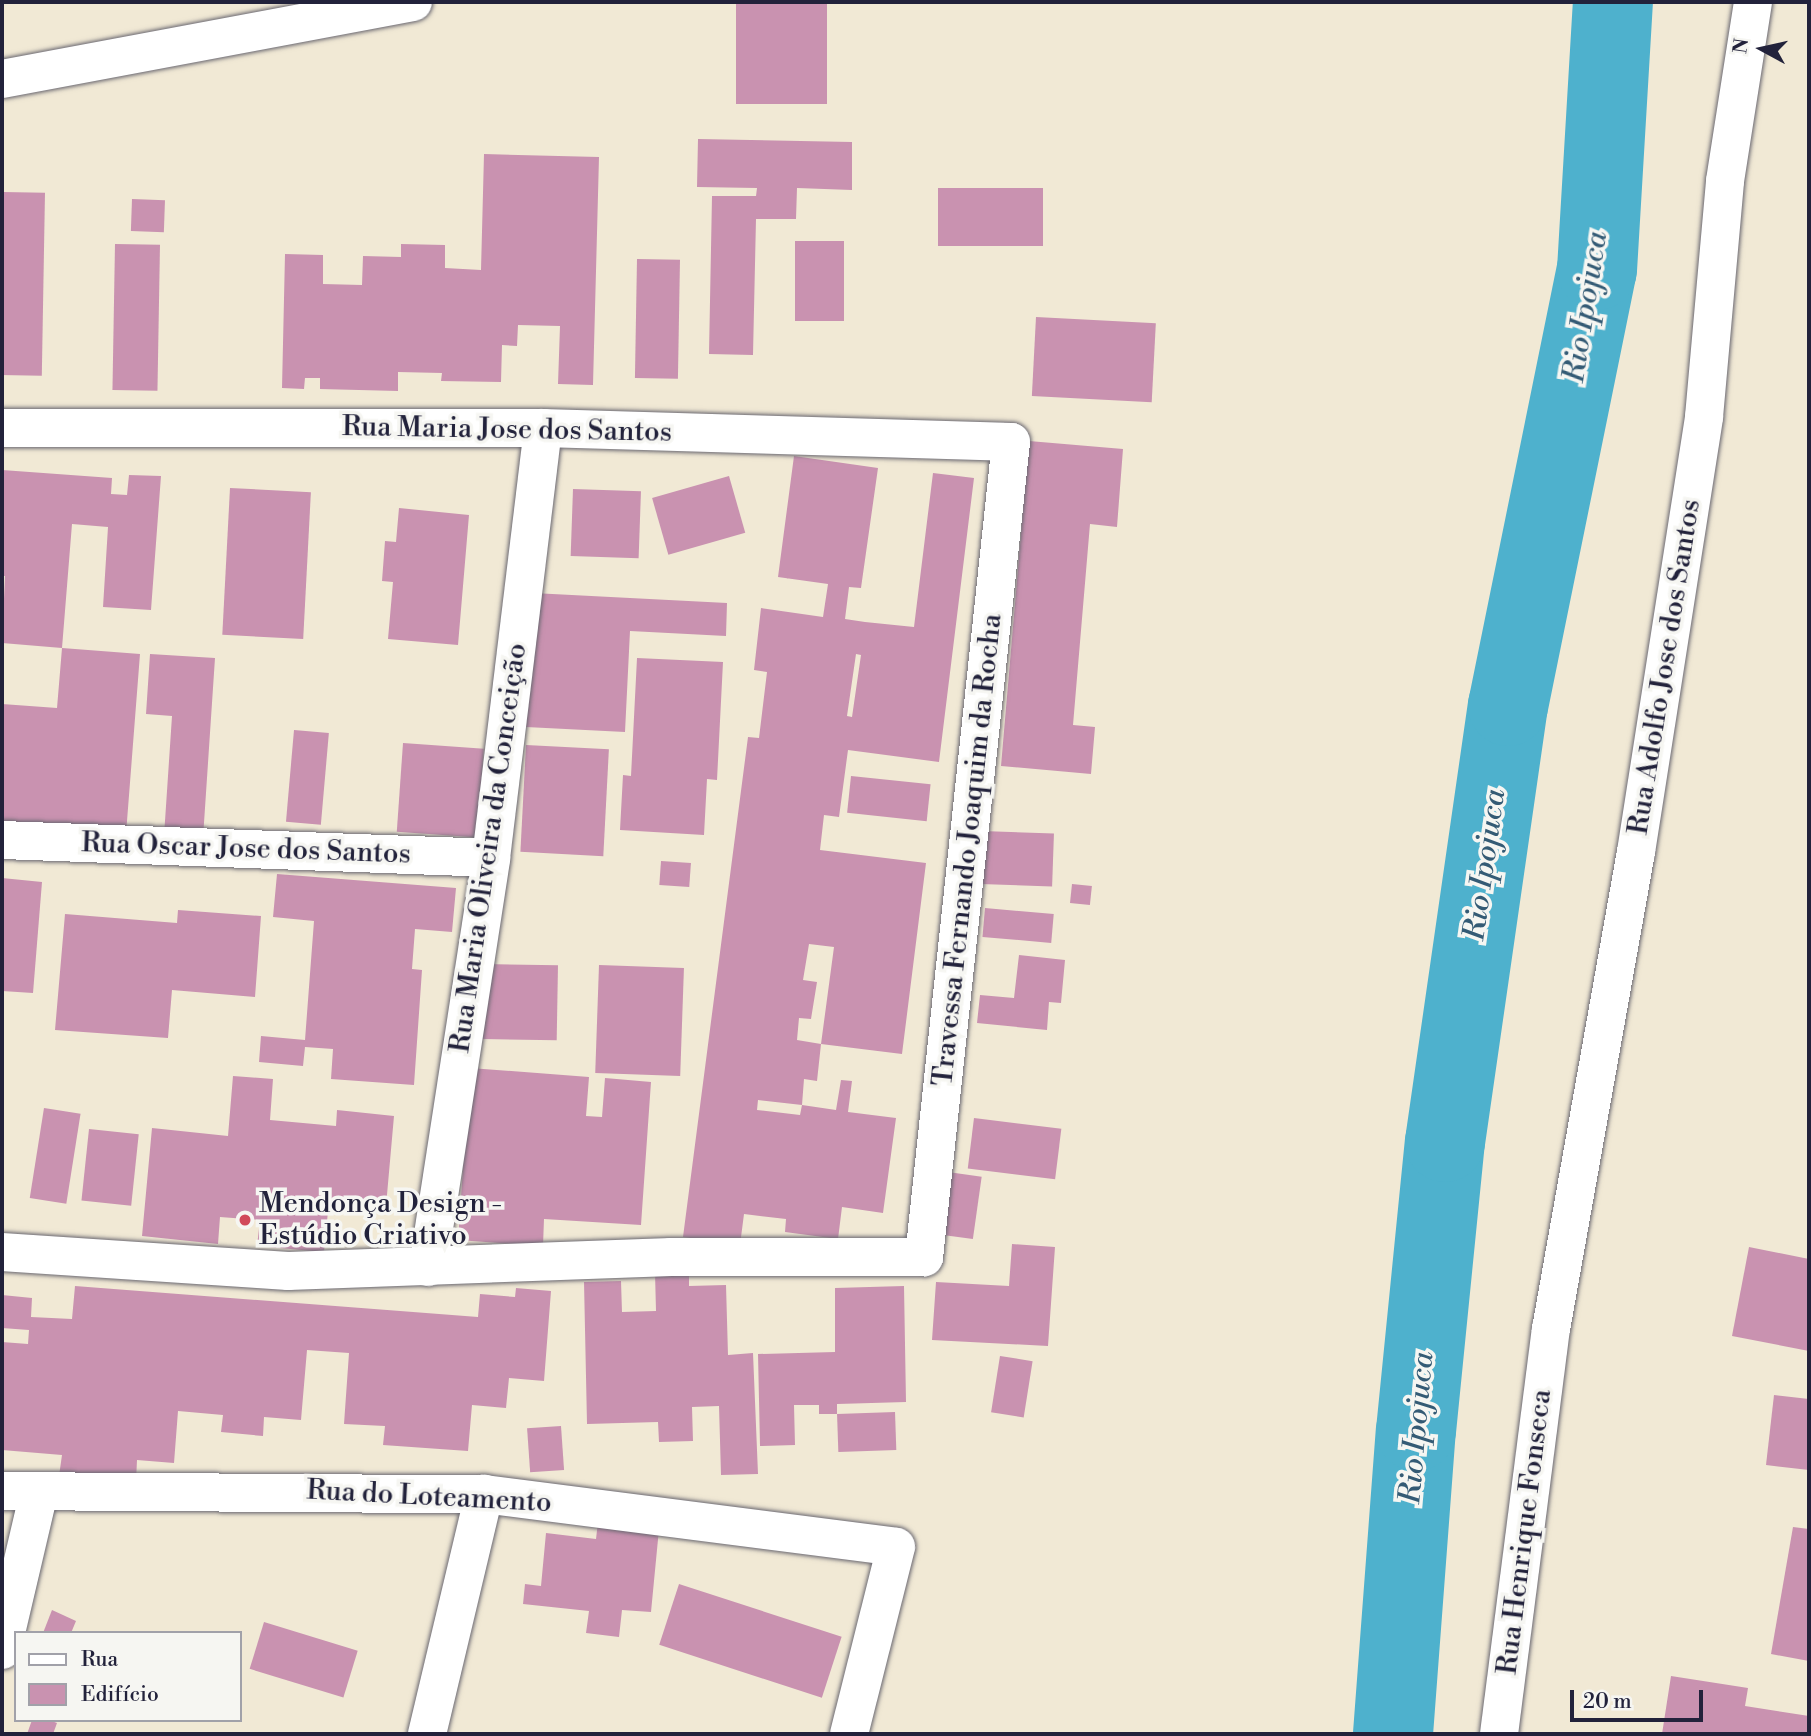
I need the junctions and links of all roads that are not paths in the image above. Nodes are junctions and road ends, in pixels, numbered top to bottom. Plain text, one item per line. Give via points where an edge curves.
1 (413, 2) edge
2 (1753, 2) edge
3 (2, 79) edge
4 (2, 428) edge
5 (543, 428) junction
6 (1011, 442) joint
7 (2, 839) edge
8 (491, 858) junction
9 (2, 1252) edge
10 (428, 1267) junction
11 (1551, 1329) joint
12 (2, 1491) edge
13 (39, 1492) junction
14 (484, 1494) junction
15 (2, 1650) edge
16 (427, 1734) edge
17 (849, 1734) edge
18 (1499, 1734) edge

1 - 3 street
2 - 11 street, Rua Adolfo Jose dos Santos via 1725,181 1704,417 1636,852
4 - 5 street, Rua Maria Jose dos Santos
5 - 6 street, Rua Maria Jose dos Santos
5 - 8 street, Rua Maria Oliveira da Conceição
6 - 10 street, Travessa Fernando Joaquim da Rocha via 924,1257 671,1257
7 - 8 street, Rua Oscar Jose dos Santos
8 - 10 street, Rua Maria Oliveira da Conceição
9 - 10 street via 288,1271
11 - 18 street, Rua Henrique Fonseca
12 - 13 street, Rua do Loteamento
13 - 14 street, Rua do Loteamento via 257,1489
13 - 15 street
14 - 16 street
14 - 17 street, Rua do Loteamento via 896,1547

